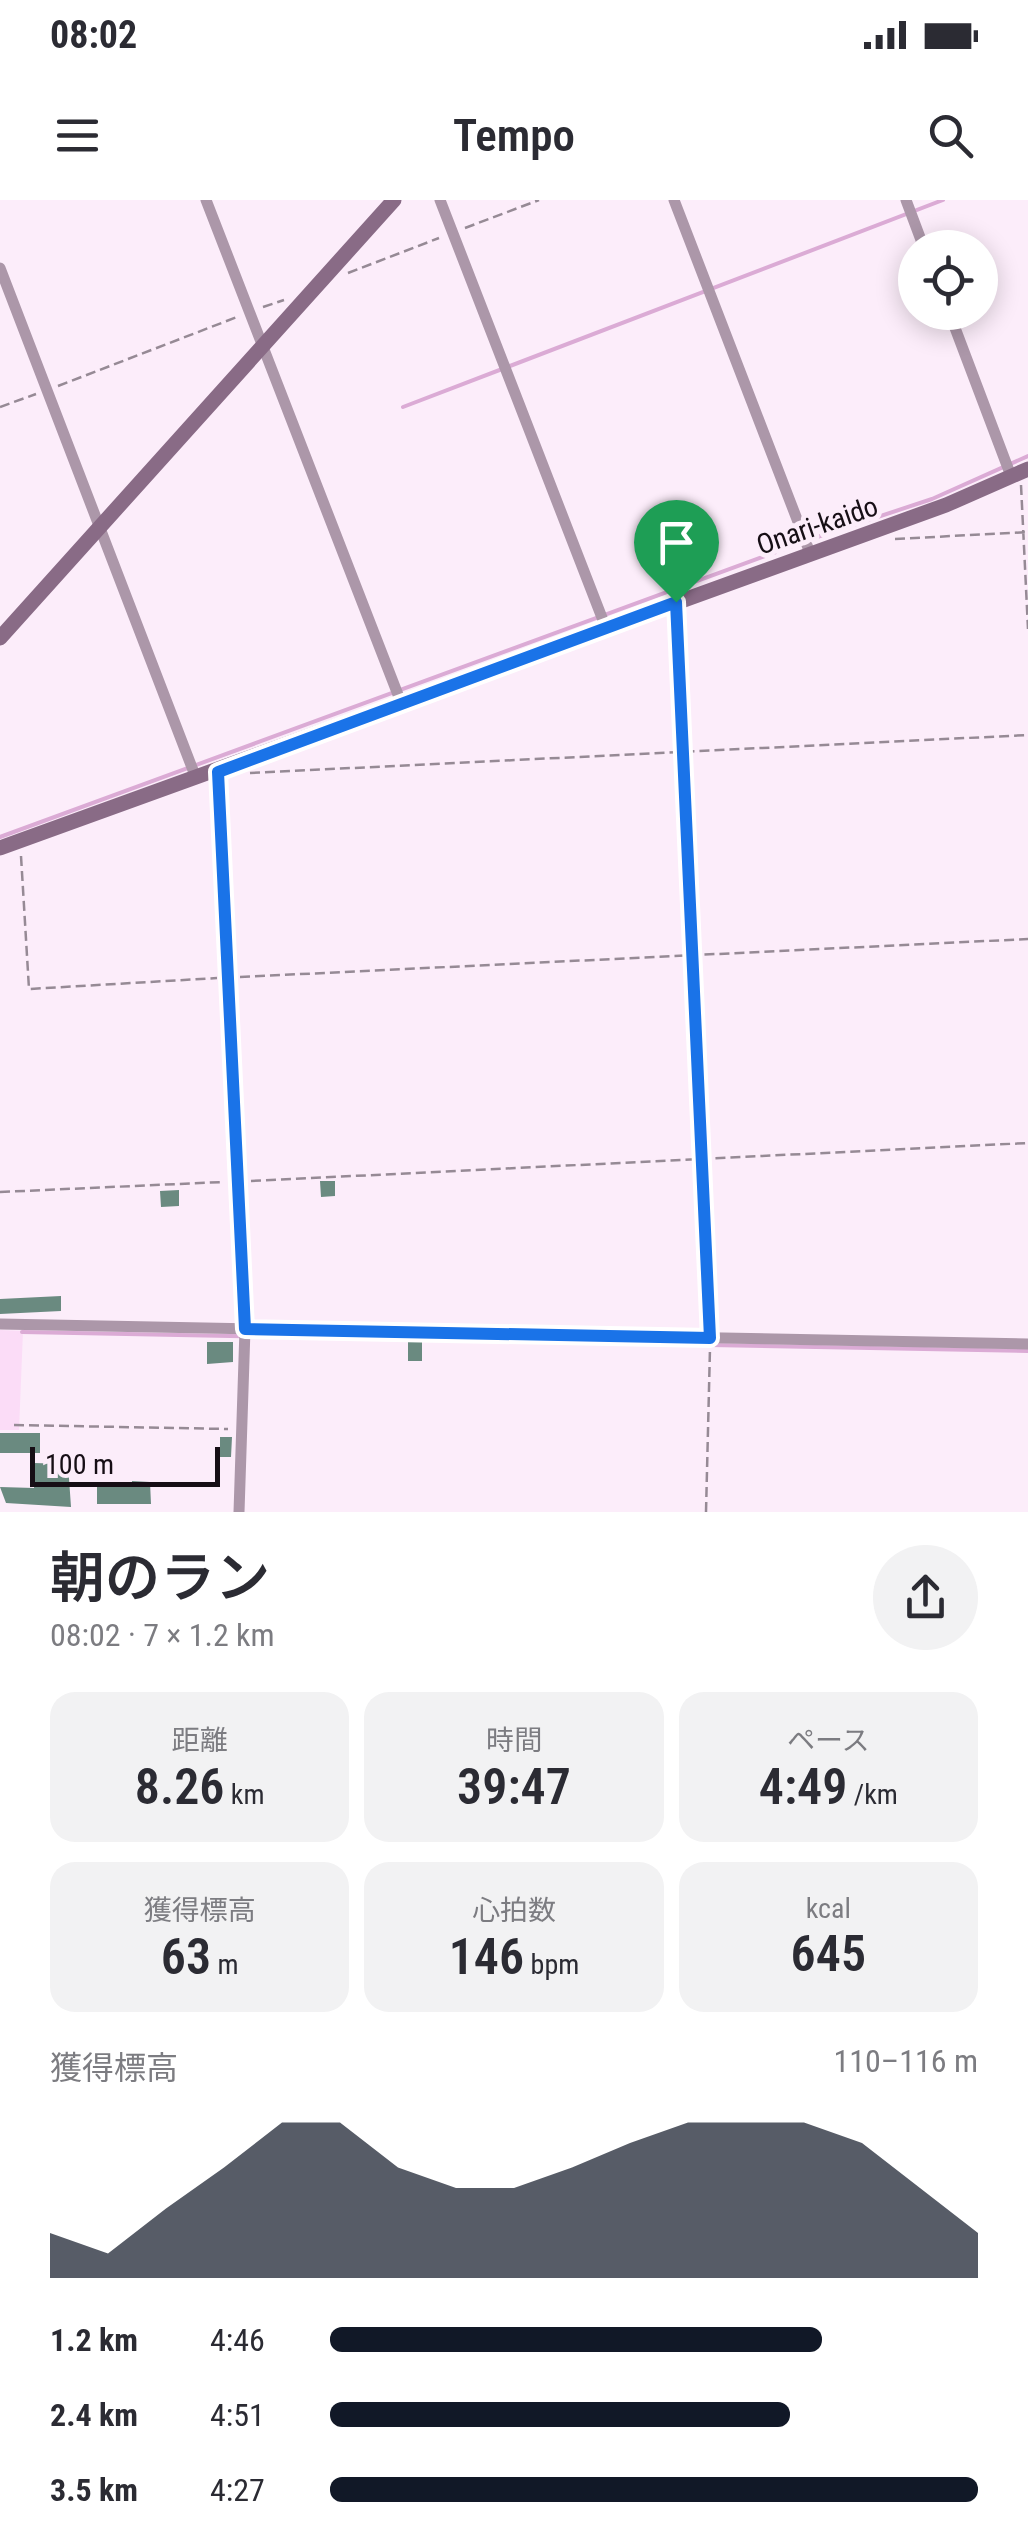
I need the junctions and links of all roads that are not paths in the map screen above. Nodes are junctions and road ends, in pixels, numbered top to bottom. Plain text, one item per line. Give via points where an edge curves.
1 (206, 200) edge
2 (394, 200) edge
3 (440, 200) edge
4 (674, 200) edge
5 (906, 200) edge
6 (917, 230) edge
7 (0, 268) edge
8 (957, 330) edge
9 (262, 346) junction
10 (1019, 473) edge
11 (100, 525) junction
12 (810, 552) junction
13 (606, 628) junction
14 (0, 638) edge
15 (402, 705) junction
16 (218, 772) junction
17 (196, 778) junction
18 (0, 848) edge
19 (0, 1324) edge
20 (245, 1329) junction
21 (1028, 1344) edge
22 (239, 1512) edge

1 - 9 street
2 - 9 street
3 - 13 street
4 - 12 street
5 - 6 street
7 - 11 street
8 - 10 street
9 - 11 street
9 - 15 street
10 - 12 street, Onari-kaido
11 - 14 street
11 - 17 street
12 - 13 street, Onari-kaido
13 - 15 street, Onari-kaido
15 - 16 street, Onari-kaido
16 - 17 street, Onari-kaido
16 - 20 street
17 - 18 street, Onari-kaido
19 - 20 street
20 - 21 street
20 - 22 street

